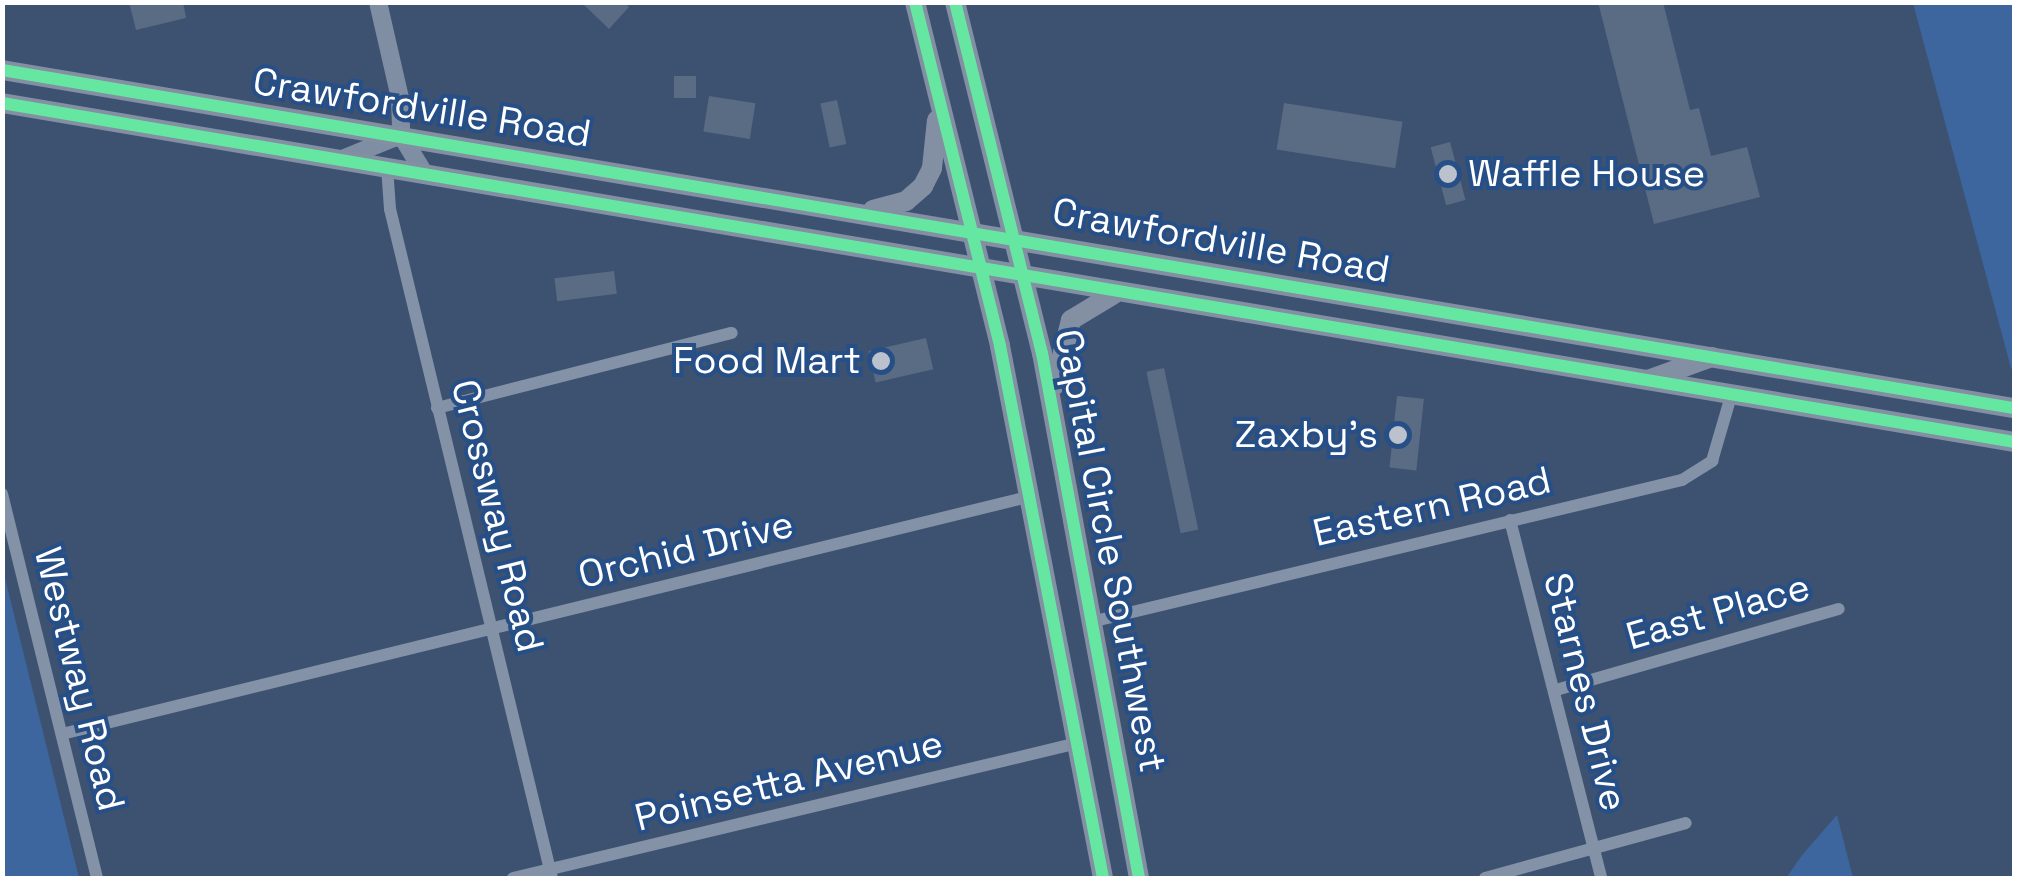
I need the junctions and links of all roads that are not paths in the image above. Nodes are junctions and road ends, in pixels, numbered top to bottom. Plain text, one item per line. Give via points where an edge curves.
1 (378, 2) edge
2 (915, 2) edge
3 (955, 2) edge
4 (2, 70) edge
5 (157, 95) junction
6 (2, 103) edge
7 (939, 103) junction
8 (105, 120) junction
9 (401, 135) junction
10 (342, 159) junction
11 (387, 167) junction
12 (424, 172) junction
13 (866, 212) junction
14 (970, 230) junction
15 (1014, 236) junction
16 (981, 272) junction
17 (1025, 280) junction
18 (1114, 294) junction
19 (732, 333) dead end
20 (1712, 357) junction
21 (1643, 381) junction
22 (1741, 397) junction
23 (1053, 407) junction
24 (438, 408) junction
25 (2014, 408) edge
26 (2014, 442) edge
27 (2, 494) edge
28 (1032, 496) junction
29 (1510, 520) junction
30 (1839, 609) dead end
31 (1095, 621) junction
32 (491, 629) junction
33 (1556, 690) junction
34 (62, 734) junction
35 (1078, 743) junction
36 (1686, 823) dead end
37 (1593, 851) junction
38 (551, 874) edge
39 (97, 878) edge
40 (513, 878) edge
41 (1103, 878) edge
42 (1139, 878) edge
43 (1484, 878) edge
44 (1601, 878) edge

1 - 9 street via 400,98
2 - 7 main road, Capital Circle Southwest
3 - 15 main road, Capital Circle Southwest
4 - 5 main road, Crawfordville Road
5 - 8 main road
5 - 9 main road, Crawfordville Road
6 - 8 main road, Crawfordville Road
7 - 13 main road via 932,168 923,186 906,201
7 - 14 main road, Capital Circle Southwest
8 - 10 main road, Crawfordville Road
9 - 10 street
9 - 12 street
9 - 13 main road, Crawfordville Road
10 - 11 main road, Crawfordville Road
11 - 12 main road, Crawfordville Road
11 - 24 street, Crossway Road via 390,208
12 - 16 main road, Crawfordville Road
13 - 14 main road, Crawfordville Road
14 - 15 main road, Crawfordville Road
14 - 16 main road, Capital Circle Southwest
15 - 17 main road, Capital Circle Southwest
15 - 20 main road, Crawfordville Road
16 - 17 main road, Crawfordville Road
16 - 28 main road, Capital Circle Southwest
17 - 18 main road, Crawfordville Road
17 - 23 main road, Capital Circle Southwest
18 - 21 main road, Crawfordville Road
18 - 23 main road via 1082,309 1066,327
19 - 24 street
20 - 21 main road
20 - 22 main road
20 - 25 main road, Crawfordville Road
21 - 22 main road, Crawfordville Road
22 - 26 main road, Crawfordville Road
22 - 29 street, Eastern Road via 1701,472
23 - 31 main road, Capital Circle Southwest
24 - 32 street, Crossway Road
27 - 34 street, Westway Road
28 - 32 street, Orchid Drive
28 - 35 main road, Capital Circle Southwest
29 - 31 street, Eastern Road
29 - 33 street, Starnes Drive
30 - 33 street, East Place
31 - 42 main road, Capital Circle Southwest
32 - 34 street, Orchid Drive
32 - 38 street, Crossway Road
33 - 37 street, Starnes Drive
34 - 39 street, Westway Road
35 - 38 street, Poinsetta Avenue
35 - 41 main road, Capital Circle Southwest
36 - 37 street
37 - 43 street
37 - 44 street, Starnes Drive
38 - 40 street, Poinsetta Avenue

